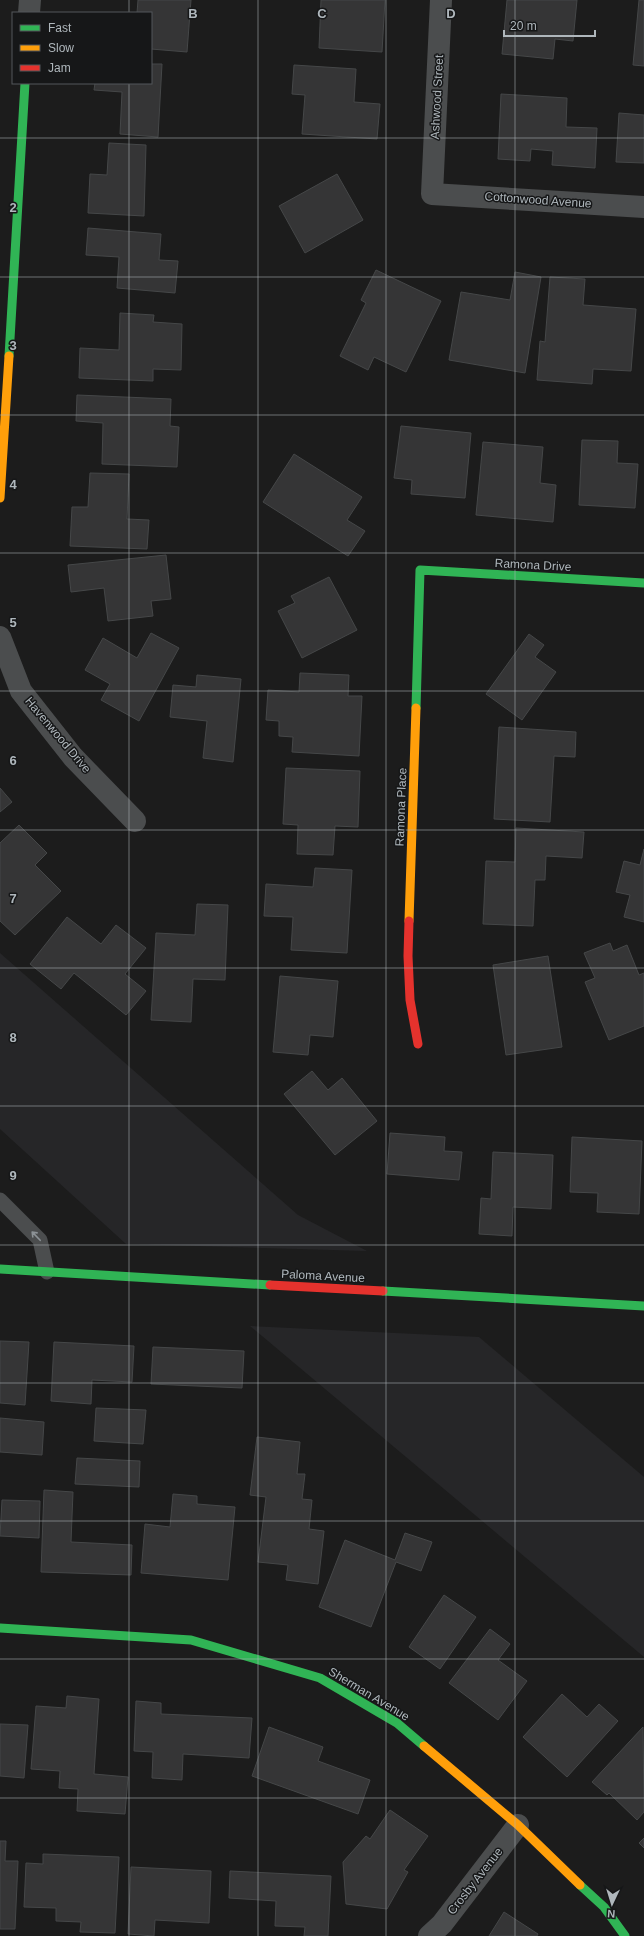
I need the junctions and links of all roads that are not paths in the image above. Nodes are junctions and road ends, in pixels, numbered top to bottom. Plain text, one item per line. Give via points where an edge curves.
1 (30, 0) edge
2 (441, 0) edge
3 (29, 12) edge
4 (25, 84) edge
5 (432, 194) joint
6 (644, 207) edge
7 (0, 498) edge
8 (420, 570) joint
9 (644, 583) edge
10 (0, 637) edge
11 (135, 821) dead end
12 (418, 1044) dead end
13 (0, 1200) edge
14 (0, 1269) edge
15 (47, 1272) junction
16 (644, 1306) edge
17 (0, 1628) edge
18 (518, 1825) junction
19 (429, 1936) edge
20 (625, 1936) edge

1 - 3 street
2 - 5 street, Ashwood Street
4 - 7 street
5 - 6 street, Cottonwood Avenue
8 - 9 street, Ramona Drive
8 - 12 street, Ramona Place via 408,956 410,1000
10 - 11 street, Havenwood Drive via 21,691 73,757
15 -> 13 lane via 40,1240
14 - 15 street, Paloma Avenue
15 - 16 street, Paloma Avenue
17 - 18 street, Sherman Avenue via 191,1640 320,1678 397,1723
18 - 19 street, Crosby Avenue via 442,1924
18 - 20 street, Sherman Avenue via 604,1907

